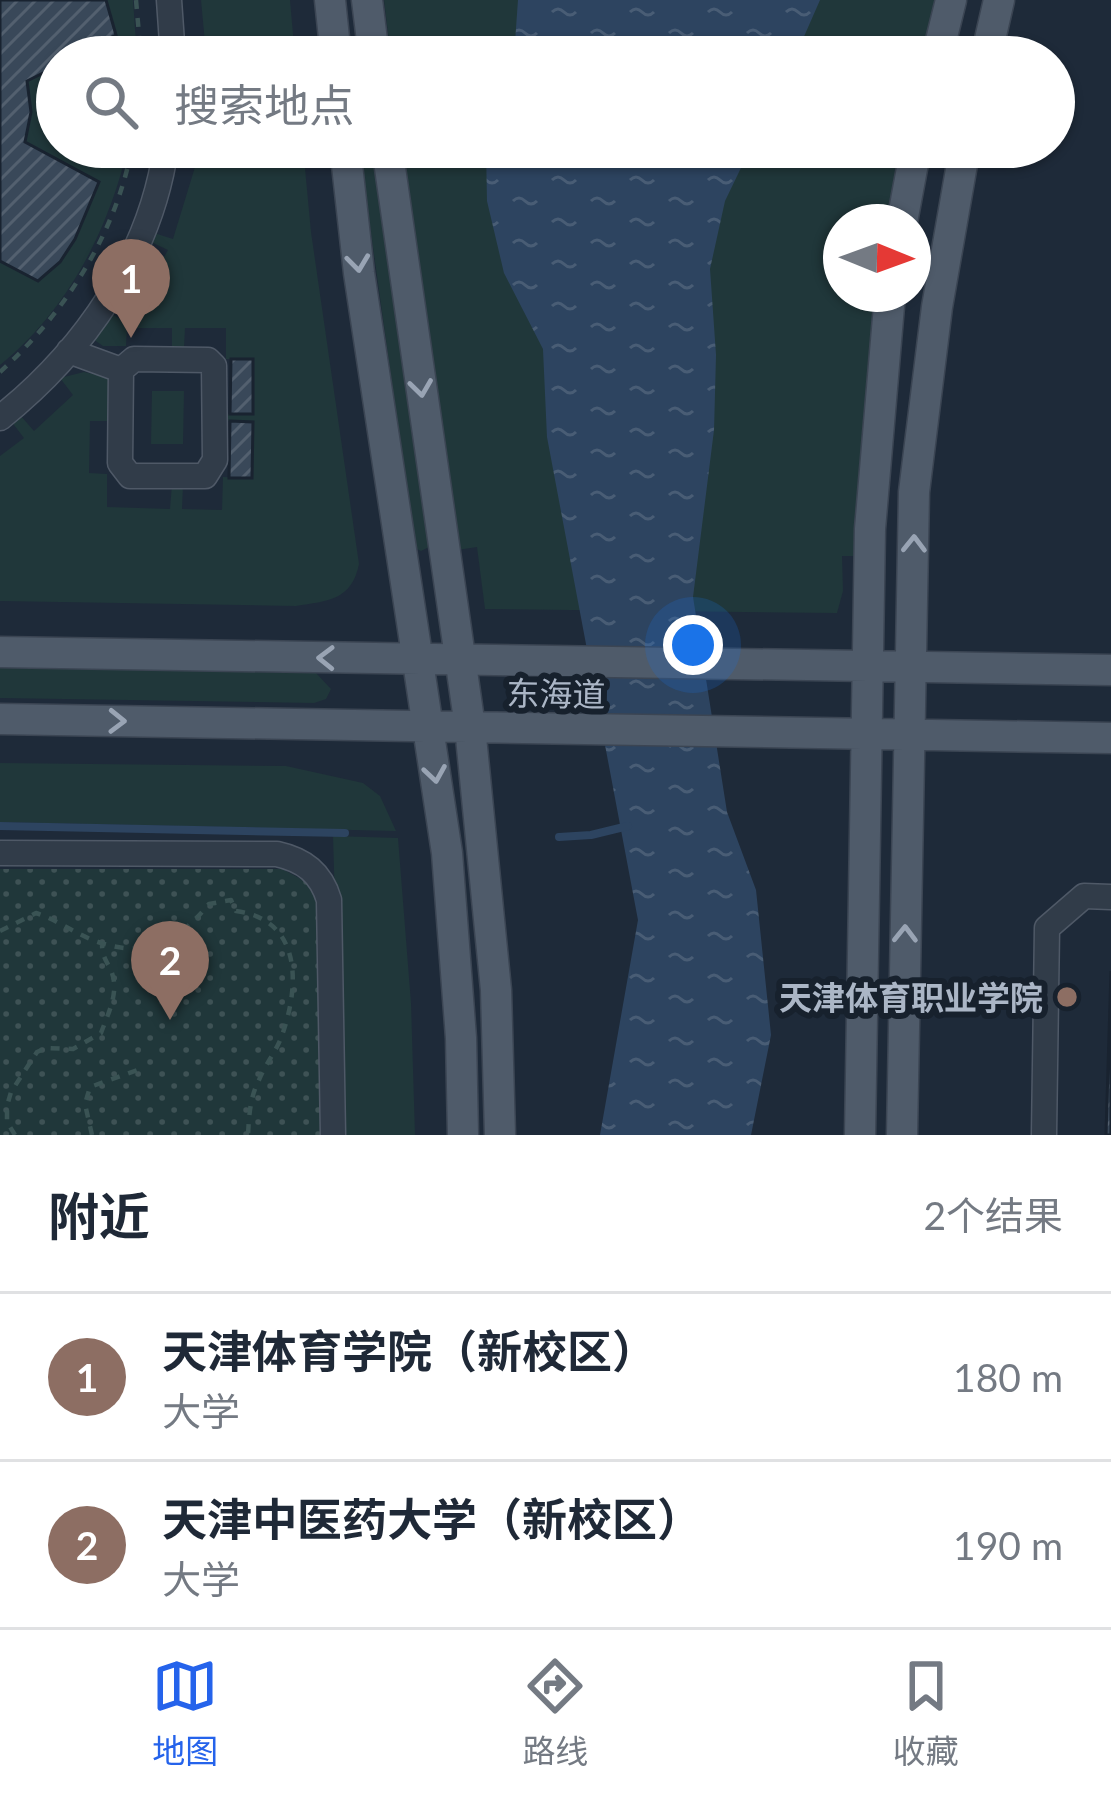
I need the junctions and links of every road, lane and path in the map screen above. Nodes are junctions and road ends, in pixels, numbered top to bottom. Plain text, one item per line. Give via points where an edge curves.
1 (136, 0) edge
2 (169, 0) edge
3 (330, 0) edge
4 (367, 0) edge
5 (951, 0) edge
6 (1000, 0) edge
7 (139, 36) edge
8 (172, 36) edge
9 (334, 36) edge
10 (371, 36) edge
11 (942, 36) edge
12 (991, 36) edge
13 (126, 168) edge
14 (162, 168) edge
15 (347, 168) edge
16 (390, 168) edge
17 (912, 168) edge
18 (961, 168) edge
19 (905, 204) edge
20 (888, 312) edge
21 (69, 351) junction
22 (121, 370) junction
23 (0, 372) edge
24 (0, 418) edge
25 (0, 652) edge
26 (417, 660) junction
27 (460, 661) junction
28 (866, 666) junction
29 (911, 667) junction
30 (1111, 670) edge
31 (0, 719) edge
32 (427, 726) junction
33 (470, 727) junction
34 (865, 734) junction
35 (910, 734) junction
36 (1111, 738) edge
37 (0, 853) edge
38 (1111, 897) edge
39 (0, 931) edge
40 (102, 944) junction
41 (138, 1070) dead end
42 (15, 1135) edge
43 (92, 1135) edge
44 (248, 1135) edge
45 (333, 1135) edge
46 (463, 1135) edge
47 (500, 1135) edge
48 (860, 1135) edge
49 (902, 1135) edge
50 (1044, 1135) edge

1 - 7 path
2 - 8 lane
3 - 9 main road
4 - 10 main road
5 - 11 main road
6 - 12 main road
13 - 23 path via 96,250 59,308
14 - 21 lane via 134,253
15 -> 26 main road
16 -> 27 main road
17 - 19 main road
29 -> 18 main road via 914,492
20 - 28 main road
21 - 22 lane
21 - 24 lane
22 - 22 lane via 123,472 205,476 212,470 216,376 208,360 134,358
26 -> 25 main road, 东海道
26 - 27 main road, 东海道
26 - 32 main road
27 - 28 main road, 东海道
27 - 33 main road
28 - 29 main road, 东海道
28 - 34 main road
29 - 30 main road, 东海道
29 - 35 main road
31 -> 32 main road, 东海道
32 - 33 main road, 东海道
32 -> 46 main road via 447,853
33 - 34 main road, 东海道
33 - 47 main road via 496,990
34 - 35 main road, 东海道
34 - 48 main road
35 - 36 main road, 东海道
49 -> 35 main road
37 - 45 lane via 277,854 304,863 329,901
38 - 50 lane via 1084,896 1047,928
39 - 40 path via 36,913
40 - 42 path via 114,997 100,1033 73,1049 37,1052 7,1106
40 - 44 path via 169,942 208,904 231,900 236,911 284,935 292,964 289,1014 259,1080
41 - 43 path via 90,1087

